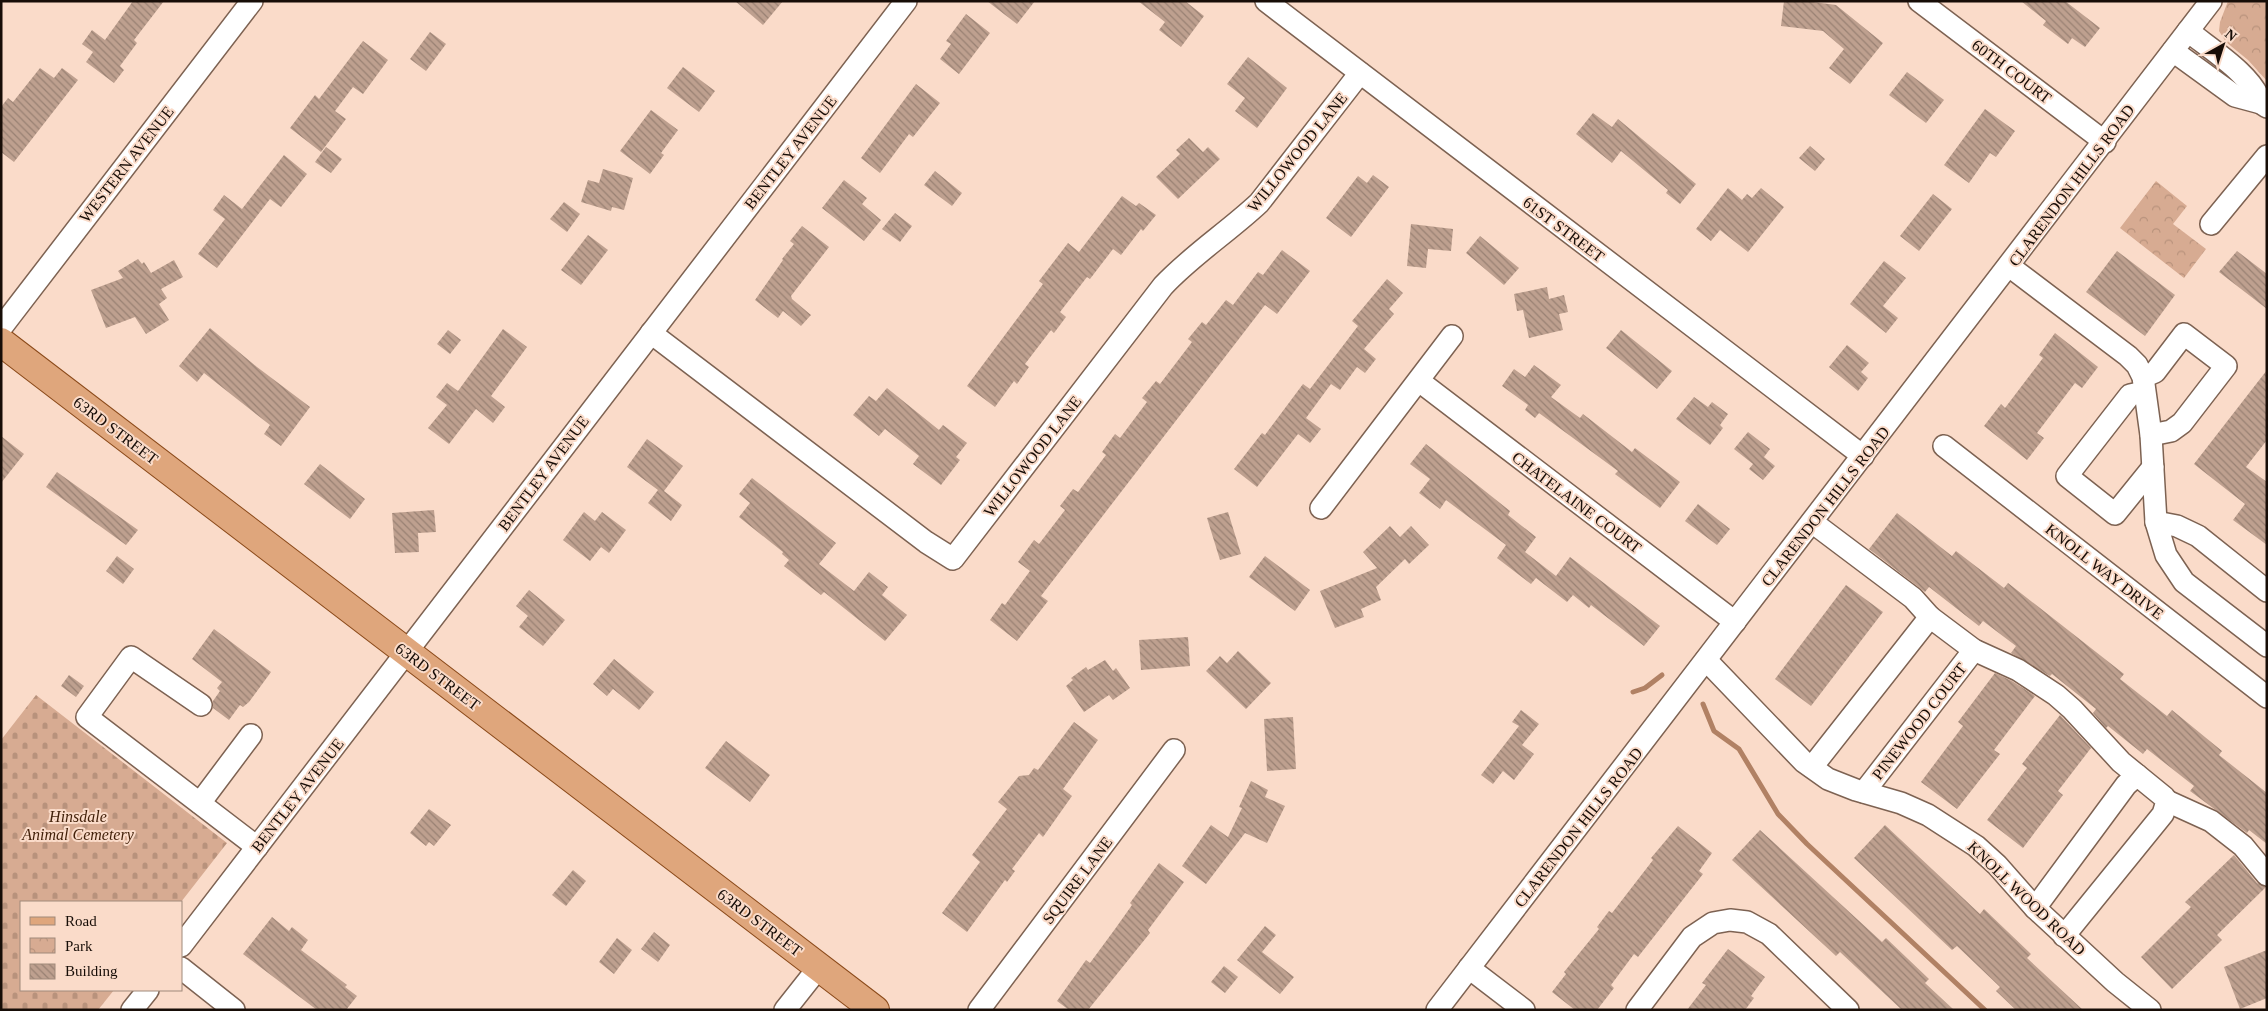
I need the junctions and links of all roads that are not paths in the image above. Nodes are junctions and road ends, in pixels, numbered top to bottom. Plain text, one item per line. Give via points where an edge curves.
1 (252, 1) edge
2 (906, 1) edge
3 (1266, 1) edge
4 (1919, 1) edge
5 (2211, 1) edge
6 (2188, 31) junction
7 (2173, 51) junction
8 (1360, 73) junction
9 (2264, 105) edge
10 (2105, 142) junction
11 (2267, 156) edge
12 (2211, 224) dead end
13 (2009, 266) junction
14 (1, 328) edge
15 (651, 333) junction
16 (1452, 336) dead end
17 (1, 342) edge
18 (1419, 381) junction
19 (2144, 385) junction
20 (2151, 435) junction
21 (1944, 446) dead end
22 (1863, 456) junction
23 (2153, 467) junction
24 (1321, 508) dead end
25 (1812, 522) junction
26 (2156, 522) junction
27 (2267, 591) edge
28 (1930, 617) junction
29 (1736, 622) junction
30 (2267, 646) edge
31 (1974, 650) junction
32 (406, 652) junction
33 (1706, 660) junction
34 (2267, 696) edge
35 (201, 705) dead end
36 (251, 735) dead end
37 (1174, 750) dead end
38 (1812, 767) junction
39 (2137, 776) junction
40 (1864, 792) junction
41 (2167, 801) junction
42 (200, 803) junction
43 (257, 847) junction
44 (2267, 875) edge
45 (2034, 908) junction
46 (2064, 936) junction
47 (182, 945) edge
48 (819, 967) junction
49 (1469, 968) junction
50 (182, 969) edge
51 (147, 991) edge
52 (132, 1010) edge
53 (234, 1010) edge
54 (785, 1010) edge
55 (875, 1010) edge
56 (979, 1010) edge
57 (1437, 1010) edge
58 (1524, 1010) edge
59 (1636, 1010) edge
60 (1848, 1010) edge
61 (2150, 1010) edge

1 - 14 street, WESTERN AVENUE
2 - 15 street, BENTLEY AVENUE
3 - 8 street, 61ST STREET
4 - 10 street, 60TH COURT
5 - 6 street, CLARENDON HILLS ROAD
6 - 7 street, CLARENDON HILLS ROAD
6 - 9 street via 2239,72 2259,94
7 - 9 street via 2235,96
7 - 10 street, CLARENDON HILLS ROAD
8 - 15 street, WILLOWOOD LANE via 1259,203 1163,286 953,559 926,542
8 - 22 street, 61ST STREET
10 - 13 street, CLARENDON HILLS ROAD
11 - 12 street
13 - 19 street via 2128,356 2137,365
13 - 22 street, CLARENDON HILLS ROAD
15 - 32 street, BENTLEY AVENUE
16 - 18 street
17 - 32 main road, 63RD STREET
18 - 24 street
18 - 29 street, CHATELAINE COURT
19 - 20 street
19 - 20 street via 2184,334 2226,366 2182,423 2171,431
19 - 23 street via 2130,395 2068,476 2115,514
20 - 23 street
21 - 34 street, KNOLL WAY DRIVE
22 - 25 street, CLARENDON HILLS ROAD
23 - 26 street
25 - 28 street via 1913,598
25 - 29 street, CLARENDON HILLS ROAD
26 - 27 street via 2177,526 2198,536
26 - 30 street via 2166,556 2184,582
28 - 31 street
28 - 38 street
29 - 33 street, CLARENDON HILLS ROAD
31 - 39 street via 2018,670 2056,695
31 - 40 street, PINEWOOD COURT
32 - 43 street, BENTLEY AVENUE
32 - 48 main road, 63RD STREET
33 - 38 street, KNOLL WOOD ROAD via 1789,748
33 - 49 street, CLARENDON HILLS ROAD
35 - 42 street via 131,657 87,717
36 - 42 street
37 - 56 street, SQUIRE LANE
38 - 40 street, KNOLL WOOD ROAD via 1828,778
39 - 41 street
39 - 45 street via 2126,785
40 - 45 street, KNOLL WOOD ROAD via 1902,803 1953,829 1997,865
41 - 44 street via 2211,821 2243,846
41 - 46 street via 2163,814
42 - 43 street
43 - 47 street, BENTLEY AVENUE
45 - 46 street, KNOLL WOOD ROAD
46 - 61 street, KNOLL WOOD ROAD
48 - 54 street
48 - 55 main road, 63RD STREET
49 - 57 street, CLARENDON HILLS ROAD
49 - 58 street
50 - 53 street
51 - 52 street
59 - 60 street via 1692,937 1713,923 1739,920 1769,934

